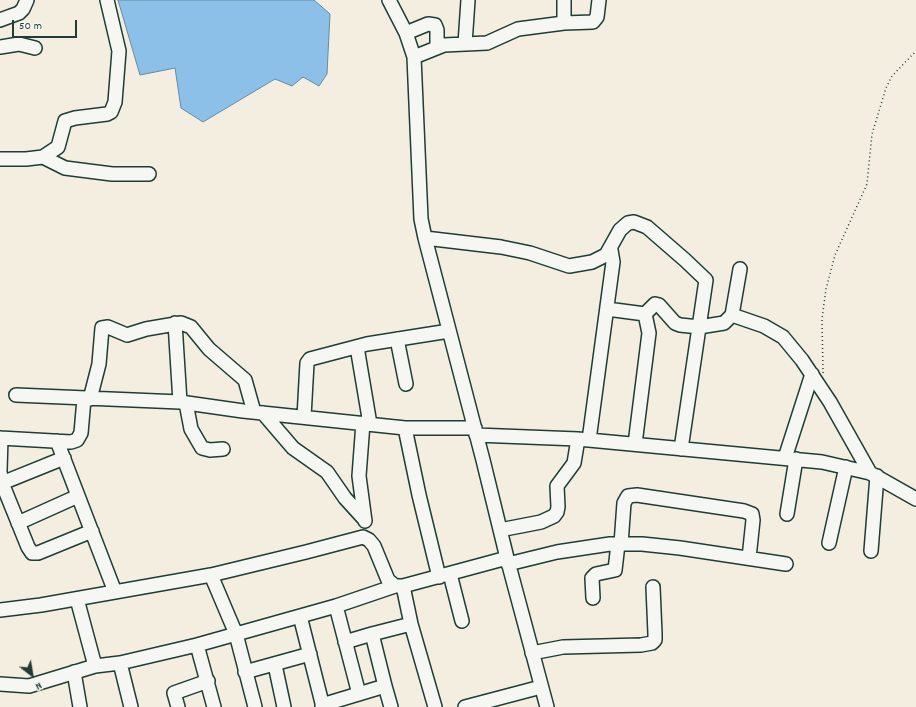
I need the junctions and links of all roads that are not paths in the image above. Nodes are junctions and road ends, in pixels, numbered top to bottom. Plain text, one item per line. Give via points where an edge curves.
1 (27, 0) edge
2 (107, 0) edge
3 (389, 0) edge
4 (468, 0) edge
5 (564, 0) edge
6 (599, 0) edge
7 (0, 20) edge
8 (564, 22) junction
9 (406, 33) junction
10 (465, 44) junction
11 (0, 47) edge
12 (437, 47) junction
13 (35, 48) dead end
14 (414, 57) junction
15 (43, 157) junction
16 (0, 159) edge
17 (149, 174) dead end
18 (425, 238) junction
19 (611, 250) junction
20 (740, 269) dead end
21 (607, 308) junction
22 (645, 314) junction
23 (732, 315) junction
24 (175, 323) junction
25 (699, 326) junction
26 (449, 331) junction
27 (397, 339) junction
28 (357, 347) junction
29 (812, 374) junction
30 (406, 384) dead end
31 (16, 395) dead end
32 (87, 399) junction
33 (183, 403) junction
34 (258, 412) junction
35 (304, 417) junction
36 (366, 424) junction
37 (405, 428) junction
38 (475, 432) junction
39 (1, 438) edge
40 (584, 440) junction
41 (57, 441) junction
42 (634, 444) junction
43 (223, 449) dead end
44 (681, 449) junction
45 (64, 458) junction
46 (791, 459) junction
47 (846, 467) junction
48 (873, 474) junction
49 (1, 475) edge
50 (78, 496) junction
51 (916, 499) edge
52 (787, 514) dead end
53 (365, 520) junction
54 (18, 523) junction
55 (500, 530) junction
56 (92, 531) junction
57 (369, 540) junction
58 (829, 543) dead end
59 (619, 544) junction
60 (871, 551) dead end
61 (749, 558) junction
62 (507, 561) junction
63 (786, 564) dead end
64 (211, 575) junction
65 (444, 575) junction
66 (399, 586) junction
67 (653, 587) dead end
68 (115, 592) junction
69 (593, 598) dead end
70 (77, 599) junction
71 (336, 606) junction
72 (0, 610) edge
73 (300, 616) junction
74 (462, 621) dead end
75 (411, 624) junction
76 (236, 634) junction
77 (372, 634) junction
78 (345, 642) junction
79 (197, 645) junction
80 (532, 653) junction
81 (310, 654) junction
82 (120, 663) junction
83 (275, 665) junction
84 (96, 666) junction
85 (74, 672) junction
86 (245, 672) junction
87 (208, 681) junction
88 (0, 684) edge
89 (385, 686) junction
90 (541, 687) junction
91 (359, 694) junction
92 (322, 706) edge
93 (471, 706) edge
94 (80, 707) edge
95 (130, 707) edge
96 (178, 707) edge
97 (214, 707) edge
98 (255, 707) edge
99 (284, 707) edge
100 (391, 707) edge
101 (435, 707) edge
102 (547, 707) edge

1 - 7 street via 19,13
2 - 15 street via 119,51 115,106 107,114 65,121 58,147
3 - 9 street
4 - 10 street
5 - 8 street
6 - 8 street via 597,17 593,22
8 - 10 street via 518,29 487,42
9 - 12 street via 428,24 435,25
9 - 14 street
10 - 12 street
11 - 13 street via 19,44
12 - 14 street
14 - 18 street via 421,218
15 - 16 street
15 - 17 street via 66,168 112,174
18 - 19 street via 501,247 530,253 565,266 600,260
18 - 26 street
19 - 21 street via 613,262
19 - 25 street via 623,226 634,222 647,227 706,280
20 - 23 street
21 - 22 street
21 - 40 street
22 - 25 street via 655,304 659,305 675,323
22 - 42 street via 649,333
23 - 25 street via 724,322
23 - 29 street via 764,326 783,337
24 - 32 street via 127,335 108,327 102,328 99,364
24 - 33 street
24 - 34 street via 191,327 209,349 240,374 248,385
25 - 44 street
26 - 27 street
26 - 38 street
27 - 28 street
27 - 30 street
28 - 35 street via 310,359 307,363
28 - 36 street
29 - 46 street
29 - 48 street
31 - 32 street
32 - 33 street
32 - 41 street via 80,436 71,442
33 - 34 street
33 - 43 street via 191,429 202,448
34 - 35 street
34 - 53 street via 293,448 328,472 345,498
35 - 36 street
36 - 37 street
36 - 53 street via 359,476
37 - 38 street
37 - 65 street via 419,495
38 - 40 street
38 - 55 street
39 - 41 street
39 - 49 street
40 - 42 street
40 - 55 street via 574,463 557,486 558,507 554,516 541,522
41 - 45 street
42 - 44 street
44 - 46 street
45 - 49 street
45 - 50 street
46 - 47 street
46 - 52 street
47 - 48 street
47 - 58 street
48 - 51 street
48 - 60 street
49 - 54 street
50 - 54 street
50 - 56 street
53 - 57 street
54 - 56 street via 28,547 34,554
55 - 62 street
56 - 68 street
57 - 64 street via 363,537 354,538
57 - 66 street via 388,580
59 - 61 street via 680,548
59 - 61 street via 624,503 628,496 637,495 752,514
59 - 62 street
59 - 69 street via 614,570 596,574 592,578
61 - 63 street
62 - 65 street
62 - 80 street
64 - 68 street
64 - 76 street
65 - 66 street
65 - 74 street
66 - 71 street
66 - 75 street
67 - 80 street via 655,640 652,643 563,647
68 - 70 street
70 - 72 street
70 - 84 street
71 - 73 street
71 - 78 street
73 - 76 street
73 - 81 street
75 - 77 street
75 - 101 street
76 - 79 street
76 - 86 street
77 - 78 street
77 - 89 street
78 - 91 street
79 - 82 street
79 - 87 street
80 - 90 street
81 - 83 street
81 - 92 street
82 - 84 street
82 - 95 street
83 - 86 street
83 - 99 street
84 - 85 street
85 - 88 street via 28,686
85 - 94 street
86 - 98 street
87 - 96 street via 174,693
87 - 97 street
89 - 91 street
89 - 100 street
90 - 93 street
90 - 102 street
91 - 92 street

